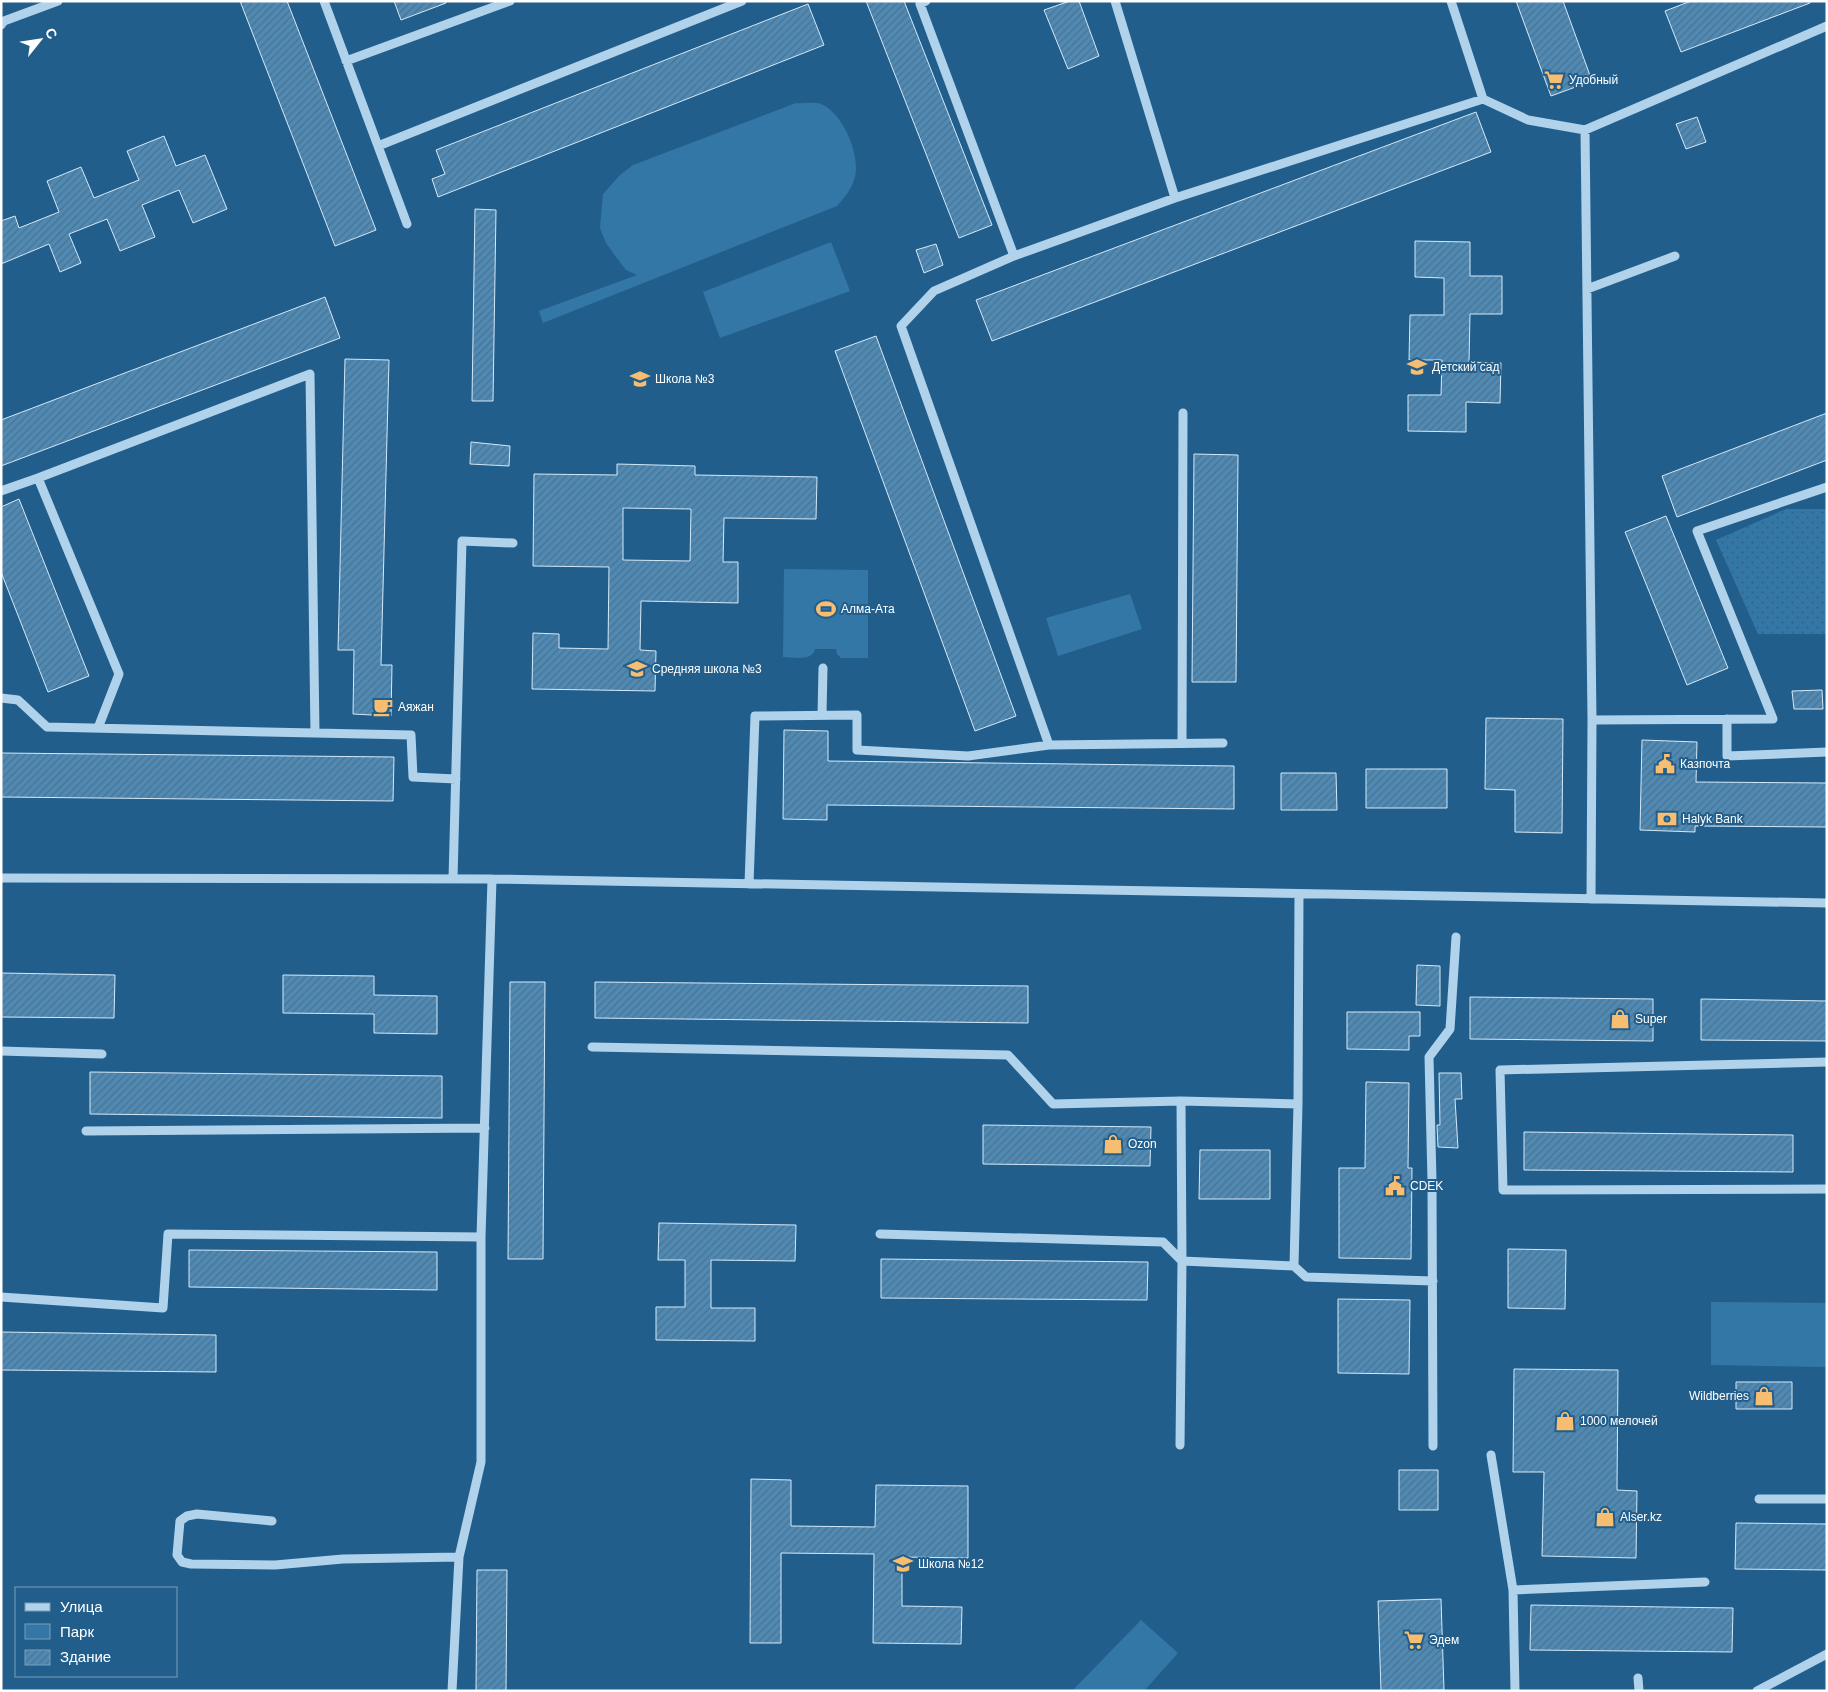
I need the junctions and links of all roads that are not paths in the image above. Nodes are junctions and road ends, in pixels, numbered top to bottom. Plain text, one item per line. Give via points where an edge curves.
1 (58, 1) edge
2 (324, 1) edge
3 (510, 1) edge
4 (742, 1) edge
5 (926, 1) edge
6 (1115, 1) edge
7 (1451, 1) edge
8 (1, 24) edge
9 (1827, 26) edge
10 (346, 61) junction
11 (1483, 100) junction
12 (1585, 130) junction
13 (378, 146) junction
14 (1175, 198) junction
15 (407, 224) dead end
16 (1014, 256) junction
17 (1675, 256) dead end
18 (1587, 289) junction
19 (1183, 413) dead end
20 (38, 478) junction
21 (1827, 487) edge
22 (1, 492) edge
23 (513, 542) dead end
24 (823, 668) dead end
25 (1, 698) edge
26 (822, 715) junction
27 (1727, 719) junction
28 (1592, 720) junction
29 (98, 728) junction
30 (315, 733) junction
31 (1182, 743) junction
32 (1223, 743) dead end
33 (1049, 745) junction
34 (1827, 752) edge
35 (456, 779) junction
36 (1, 878) edge
37 (453, 879) junction
38 (492, 879) junction
39 (749, 884) junction
40 (1298, 894) junction
41 (1591, 899) junction
42 (1827, 903) edge
43 (1456, 937) dead end
44 (592, 1047) dead end
45 (1, 1051) edge
46 (102, 1054) dead end
47 (1827, 1062) edge
48 (1181, 1102) junction
49 (1298, 1104) junction
50 (485, 1128) junction
51 (86, 1131) dead end
52 (1827, 1189) edge
53 (880, 1234) dead end
54 (481, 1237) junction
55 (1182, 1261) junction
56 (1294, 1266) junction
57 (1433, 1281) junction
58 (1, 1297) edge
59 (1180, 1445) dead end
60 (1433, 1446) dead end
61 (1491, 1455) dead end
62 (1758, 1499) dead end
63 (1827, 1499) edge
64 (272, 1521) dead end
65 (459, 1558) junction
66 (1705, 1582) dead end
67 (1513, 1590) junction
68 (1827, 1654) edge
69 (1638, 1678) dead end
70 (452, 1691) edge
71 (1515, 1691) edge
72 (1639, 1691) edge
73 (1757, 1691) edge

1 - 8 street
2 - 10 street
3 - 10 street
4 - 13 street
5 - 16 street via 920,4
6 - 14 street
7 - 11 street
9 - 12 street
10 - 13 street
11 - 12 street via 1528,120
11 - 14 street
12 - 18 street
13 - 15 street
14 - 16 street
16 - 33 street via 934,291 901,326
17 - 18 street
18 - 28 street
19 - 31 street
20 - 22 street
20 - 29 street via 119,674
20 - 30 street via 310,374
21 - 27 street via 1697,531 1773,719
23 - 35 street via 462,541
24 - 26 street
25 - 29 street via 18,700 48,728
26 - 33 street via 857,715 857,750 968,756
26 - 39 street via 755,716
27 - 28 street
27 - 34 street via 1727,756
28 - 41 street
29 - 30 street
30 - 35 street via 412,735 413,777
31 - 32 street
31 - 33 street
35 - 37 street
36 - 37 street
37 - 38 street
38 - 39 street
38 - 50 street
39 - 40 street
40 - 41 street
40 - 49 street
41 - 42 street
43 - 57 street via 1450,1029 1429,1057
44 - 48 street via 1008,1056 1053,1104
45 - 46 street
47 - 52 street via 1500,1070 1503,1190
48 - 49 street
48 - 55 street
49 - 56 street
50 - 51 street
50 - 54 street
53 - 55 street via 1163,1242
54 - 58 street via 168,1234 163,1308
54 - 65 street via 480,1462
55 - 56 street
55 - 59 street
56 - 57 street via 1306,1276
57 - 60 street
61 - 67 street
62 - 63 street
64 - 65 street via 197,1514 187,1516 180,1521 177,1555 182,1562 191,1564 275,1565 343,1559
65 - 70 street
66 - 67 street
67 - 71 street
68 - 73 street
69 - 72 street

